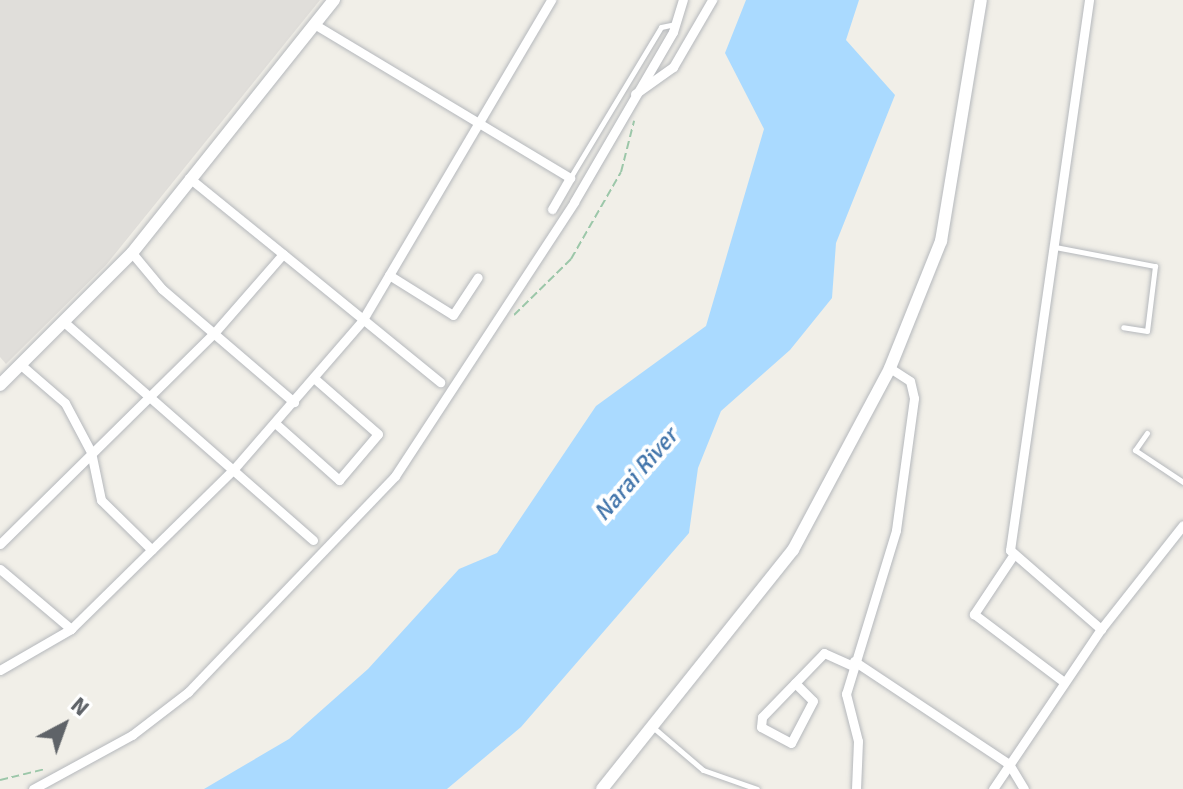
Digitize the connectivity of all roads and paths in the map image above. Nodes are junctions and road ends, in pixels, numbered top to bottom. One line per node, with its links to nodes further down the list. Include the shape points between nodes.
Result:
1 (334, 0): 8 (street)
2 (551, 0): 10 (street)
3 (683, 0): 7 (street)
4 (712, 0): 9 (street, via 673,67)
5 (981, 0): 25 (street, via 941,241)
6 (1089, 0): 14 (street)
7 (676, 23): 9 (street); 12 (lane, via 661,27)
8 (314, 24): 10 (street); 11 (street)
9 (635, 94): 20 (path, via 638,110 607,197 571,259); 50 (street, via 453,398 395,476 188,692 132,735)
10 (479, 124): 12 (street); 17 (street)
11 (189, 178): 15 (street); 16 (street)
12 (570, 178): 13 (street)
13 (552, 209)
14 (1055, 247): 22 (lane, via 1155,266 1147,331); 40 (street)
15 (132, 253): 21 (street); 23 (street)
16 (283, 254): 19 (street); 23 (street)
17 (389, 275): 18 (street, via 453,315); 19 (street)
18 (478, 277)
19 (362, 321): 26 (street); 27 (street)
20 (507, 321)
21 (64, 322): 24 (street); 29 (street)
22 (1123, 327)
23 (215, 332): 29 (street); 30 (street)
24 (21, 365): 28 (street); 33 (street, via 65,403)
25 (890, 368): 44 (street, via 910,381 914,398 896,530); 48 (street, via 793,550)
26 (314, 378): 30 (street); 31 (street, via 378,434 339,480)
27 (440, 382)
28 (0, 385)
29 (151, 398): 33 (street); 34 (street)
30 (294, 402): 31 (street)
31 (275, 423): 34 (street)
32 (1147, 433): 35 (lane, via 1135,450)
33 (91, 452): 38 (street); 39 (street, via 101,500)
34 (233, 470): 37 (street); 39 (street)
35 (1183, 482)
36 (1183, 525): 43 (street)
37 (313, 540)
38 (0, 544)
39 (152, 550): 42 (street)
40 (1012, 557): 43 (street); 46 (street, via 974,614)
41 (0, 569): 42 (street)
42 (71, 629): 45 (street)
43 (1101, 629): 46 (street)
44 (854, 664): 47 (street, via 824,653); 49 (street); 53 (street, via 846,694 858,741)
45 (0, 670)
46 (1064, 682): 49 (street)
47 (795, 683): 47 (street, via 761,727 791,743 813,701)
48 (655, 729): 51 (street); 52 (lane, via 703,770)
49 (1009, 764): 54 (street); 55 (street)
50 (33, 789)
51 (602, 789)
52 (757, 789)
53 (856, 789)
54 (993, 789)
55 (1024, 789)

